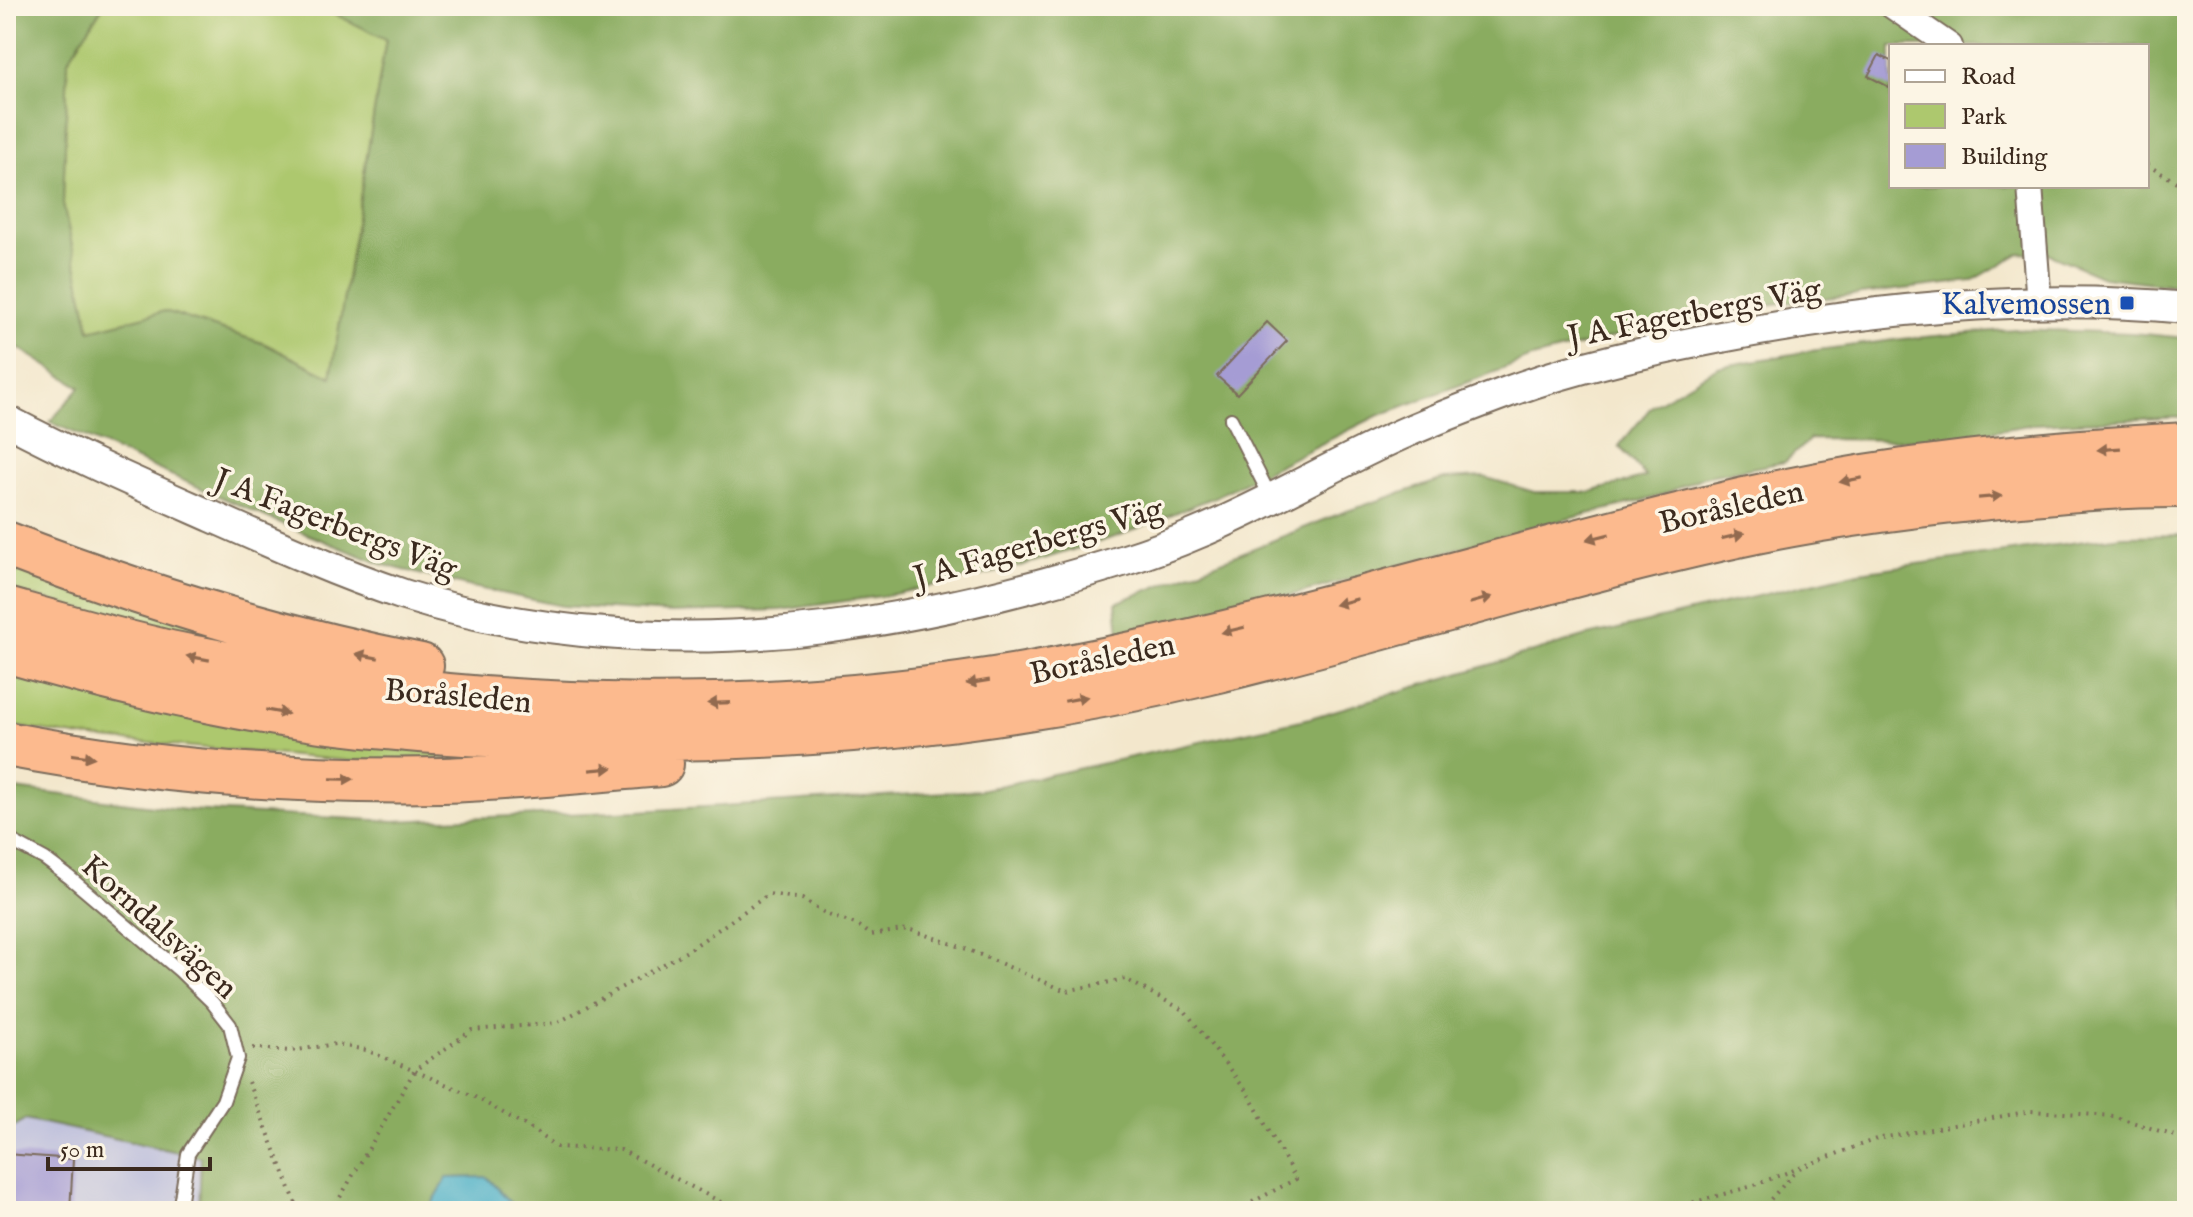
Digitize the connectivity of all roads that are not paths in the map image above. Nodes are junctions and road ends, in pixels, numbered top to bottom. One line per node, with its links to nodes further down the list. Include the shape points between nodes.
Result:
1 (1892, 6): 2 (street)
2 (1947, 44)
3 (2030, 188): 4 (street)
4 (2039, 303): 5 (street, J A Fagerbergs Väg); 10 (street, J A Fagerbergs Väg, via 1893,312 1632,354 1515,389 1404,433)
5 (2187, 308)
6 (1231, 419): 10 (lane)
7 (6, 420): 10 (street, J A Fagerbergs Väg, via 79,459 407,596 521,623 607,633 707,637 816,631 965,606 1197,534)
8 (2187, 445): 14 (highway, Boråsleden, one-way to 14, via 1980,460 1792,491 1303,614 1033,673 825,699)
9 (2187, 485): 15 (highway, Boråsleden, one-way to 9, via 1203,673 1760,530 1968,499)
10 (1271, 498)
11 (6, 544): 14 (highway, one-way to 11, via 347,652)
12 (6, 610): 14 (highway, Boråsleden, one-way to 12, via 524,702 320,681 160,651)
13 (6, 650): 15 (highway, Boråsleden, one-way to 15, via 200,699 438,733 702,739)
14 (646, 706)
15 (944, 721): 16 (highway, one-way to 15, via 247,775 443,780 785,753)
16 (6, 744)
17 (6, 838): 18 (lane, Korndalsvägen, via 45,859 180,971 230,1025 238,1052 223,1101 188,1154)
18 (179, 1211)

